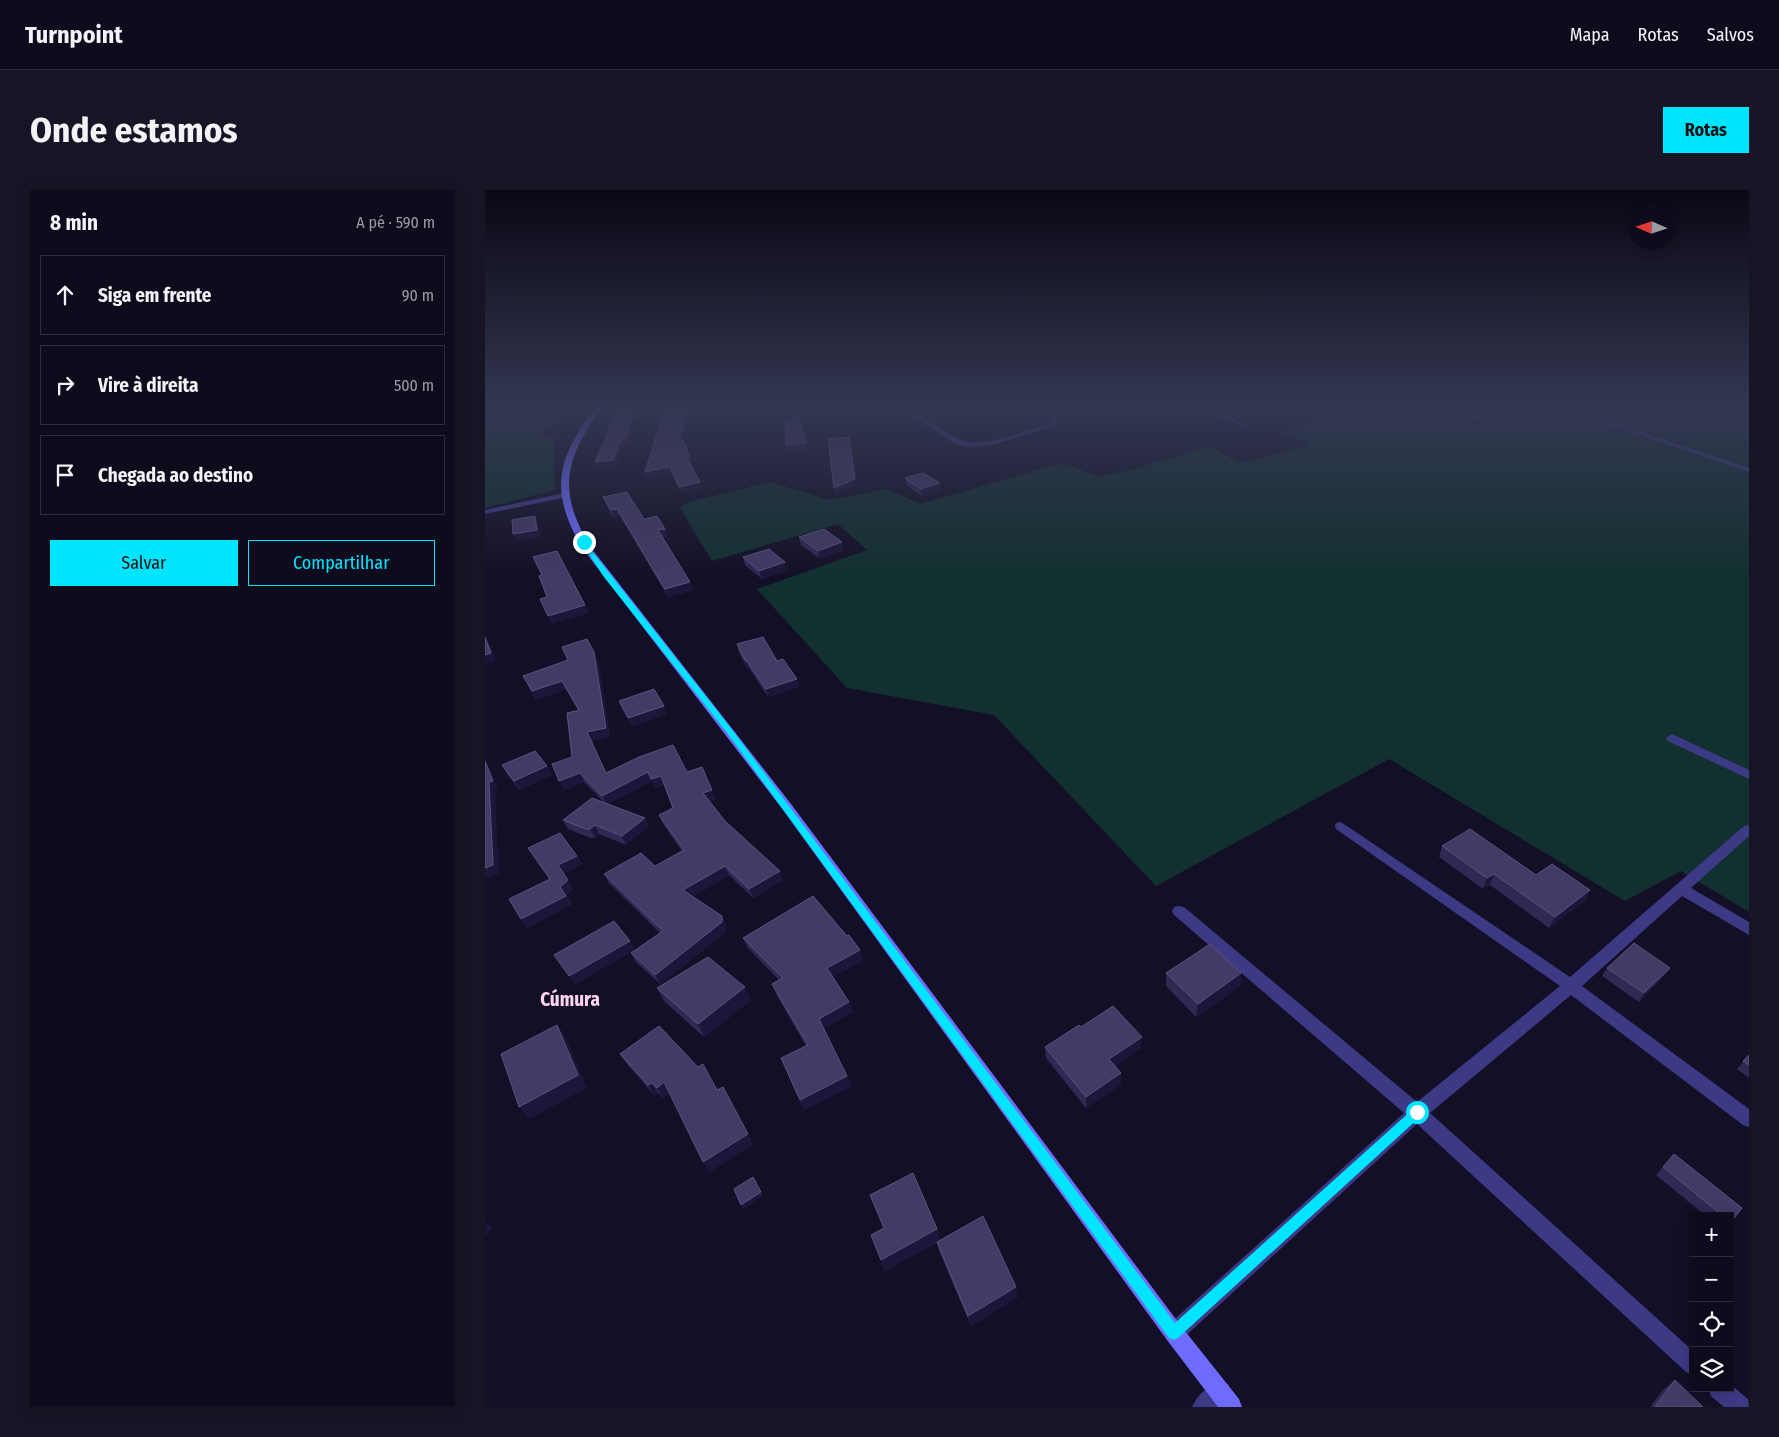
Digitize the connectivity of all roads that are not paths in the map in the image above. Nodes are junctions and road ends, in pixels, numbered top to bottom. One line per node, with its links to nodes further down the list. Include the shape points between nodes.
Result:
1 (569, 465): 4 (main road)
2 (1733, 465): 3 (street)
3 (1749, 470)
4 (564, 495): 5 (street); 16 (main road, via 568,511 584,542 606,576 730,732)
5 (485, 512)
6 (1672, 738): 7 (street)
7 (1749, 775)
8 (1341, 826): 13 (street)
9 (1749, 829): 10 (street)
10 (1682, 889): 12 (street); 13 (street)
11 (1179, 911): 14 (street)
12 (1749, 929)
13 (1571, 986): 14 (street); 15 (street)
14 (1417, 1112): 16 (street); 17 (street)
15 (1749, 1119)
16 (1174, 1333): 19 (main road)
17 (1689, 1361)
18 (1723, 1392): 21 (street)
19 (1226, 1400): 20 (street)
20 (1203, 1407)
21 (1740, 1407)

